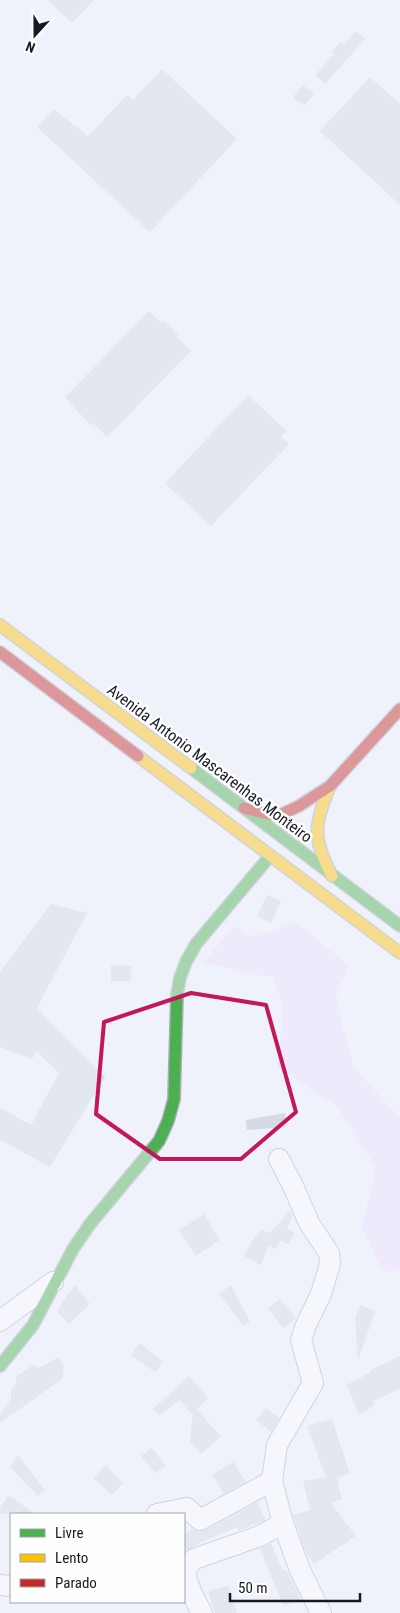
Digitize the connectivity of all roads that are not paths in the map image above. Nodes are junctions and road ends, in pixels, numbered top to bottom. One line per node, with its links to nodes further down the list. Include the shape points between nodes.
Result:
1 (0, 625): 5 (main road, Avenida Antonio Mascarenhas Monteiro)
2 (0, 652): 6 (main road)
3 (400, 709): 4 (main road)
4 (330, 786): 5 (main road, via 285,814 270,816); 7 (main road, via 316,821 316,835 321,856)
5 (244, 808): 7 (main road, Avenida Antonio Mascarenhas Monteiro)
6 (270, 856): 9 (main road); 11 (main road, via 196,944 186,962 177,994 174,1099 160,1141 90,1224)
7 (332, 876): 8 (main road, Avenida Antonio Mascarenhas Monteiro)
8 (400, 926)
9 (400, 953)
10 (279, 1159): 14 (street, via 309,1223 329,1253 330,1264 301,1340 313,1383 277,1444)
11 (57, 1280): 12 (street); 13 (main road, via 33,1325)
12 (0, 1321)
13 (0, 1366)
14 (272, 1481): 15 (street, via 200,1520 187,1508); 16 (street)
15 (162, 1513)
16 (283, 1523): 17 (street, via 260,1536 194,1559); 20 (street, via 300,1570)
17 (185, 1570)
18 (185, 1574): 19 (street)
19 (202, 1613)
20 (321, 1613)

